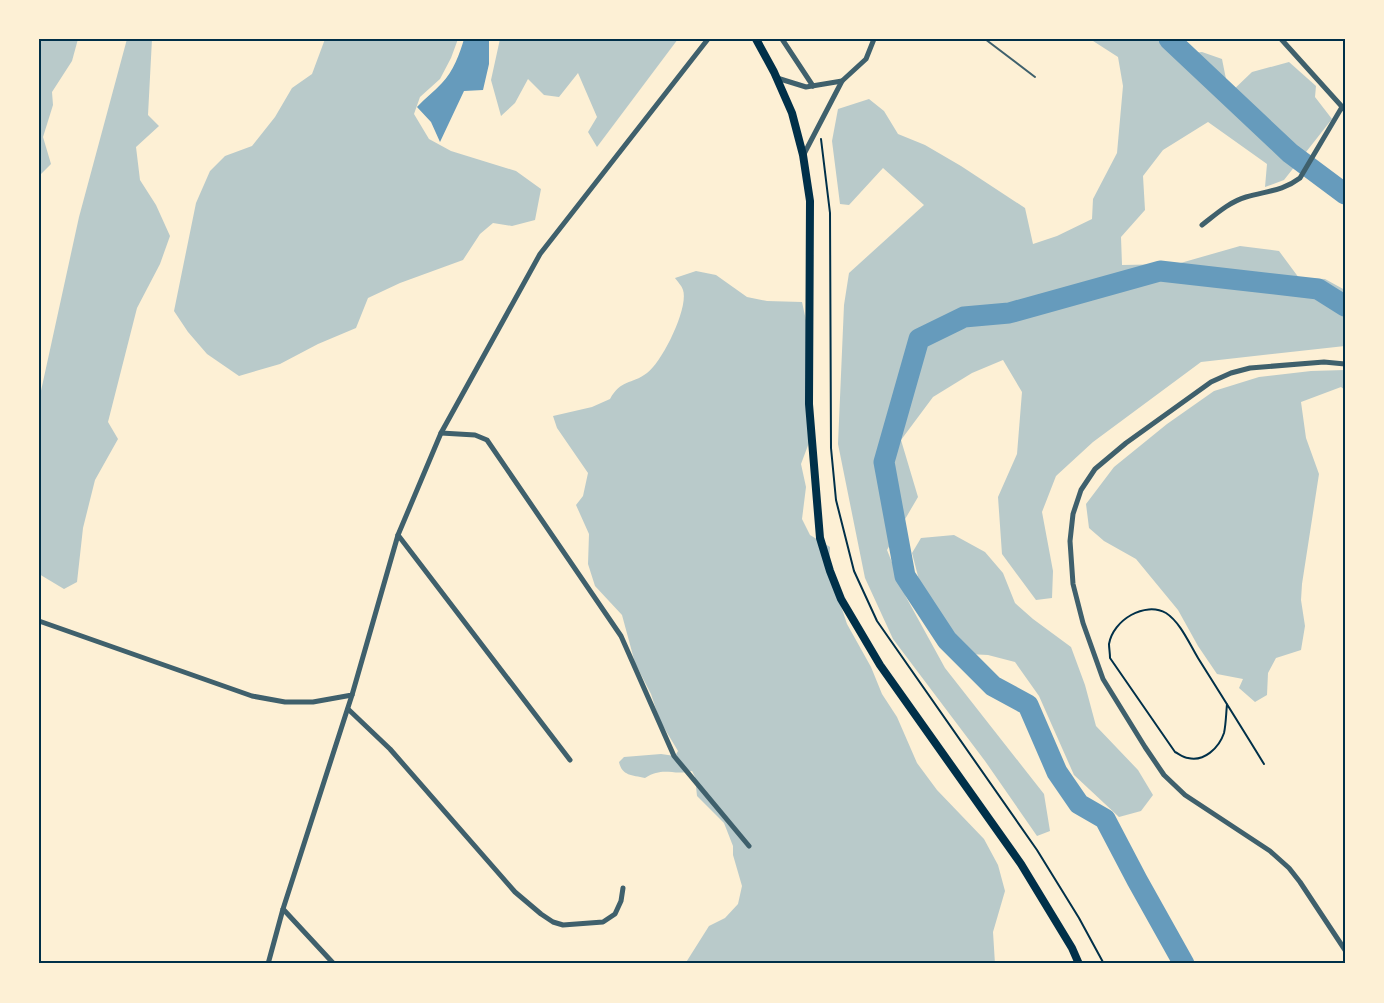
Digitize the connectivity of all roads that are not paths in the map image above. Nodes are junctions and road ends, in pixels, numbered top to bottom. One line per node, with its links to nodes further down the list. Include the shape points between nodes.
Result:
1 (708, 39): 15 (street, via 540,254)
2 (756, 39): 8 (main road)
3 (782, 39): 10 (street)
4 (874, 39): 9 (street, via 866,59)
5 (985, 39): 7 (lane)
6 (1281, 39): 11 (street)
7 (1035, 77)
8 (777, 78): 10 (street); 12 (main road, via 792,113)
9 (842, 81): 10 (street); 12 (street)
10 (813, 86)
11 (1344, 108): 13 (street, via 1300,178 1278,191 1234,201)
12 (803, 155): 27 (main road, via 810,201 809,404 820,538 830,571 841,599 874,656 1021,864)
13 (1202, 225)
14 (1345, 364): 24 (street, via 1250,368 1211,382 1095,469 1081,490 1070,541 1073,584 1103,679 1151,756 1185,795 1270,851 1288,868)
15 (441, 433): 16 (street); 21 (street, via 475,435 487,440 616,628 674,756)
16 (398, 535): 18 (street); 20 (street)
17 (39, 621): 18 (street, via 252,696 313,702)
18 (352, 695): 19 (street)
19 (348, 709): 22 (street, via 390,750 515,892 553,922 603,922 615,914); 23 (street)
20 (570, 760)
21 (749, 846)
22 (623, 888)
23 (283, 909): 25 (street); 26 (street)
24 (1345, 950)
25 (268, 964)
26 (334, 964)
27 (1079, 964)

